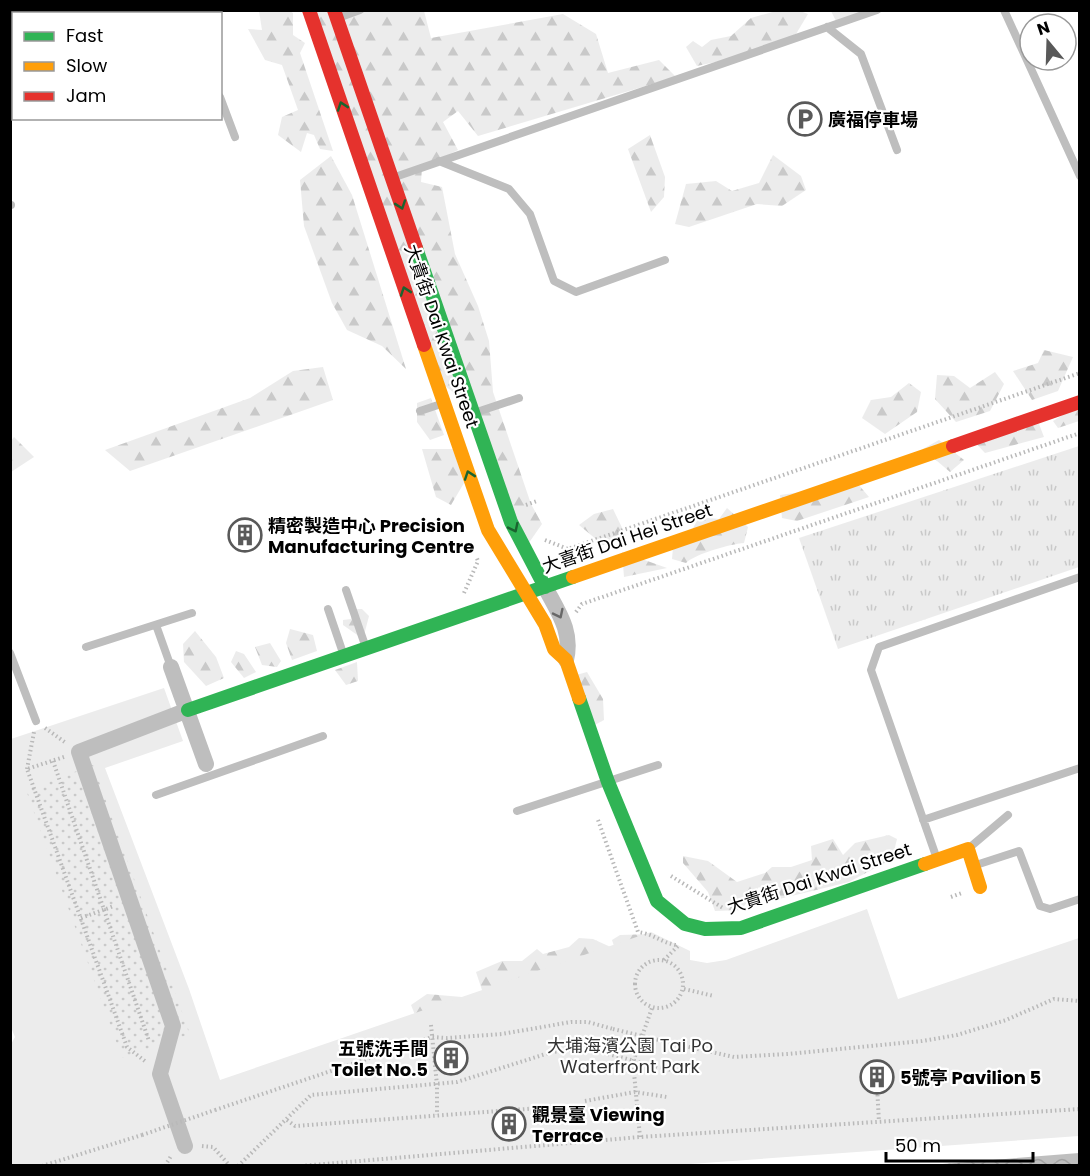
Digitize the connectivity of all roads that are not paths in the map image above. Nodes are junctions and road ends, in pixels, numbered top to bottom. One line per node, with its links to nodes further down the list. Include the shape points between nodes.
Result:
1 (309, 10): 16 (street, 大貴街 Dai Kwai Street, one-way to 1)
2 (360, 10): 5 (lane)
3 (877, 10): 6 (lane)
4 (1004, 10): 11 (lane)
5 (335, 14): 12 (street, 大貴街 Dai Kwai Street)
6 (827, 27): 9 (lane, via 861,54); 10 (lane)
7 (222, 102): 8 (lane)
8 (235, 137)
9 (897, 150)
10 (440, 161): 12 (lane); 13 (lane, via 509,189 530,214 554,281 576,292)
11 (1080, 176)
12 (392, 178): 18 (street, 大貴街 Dai Kwai Street, one-way to 18)
13 (665, 260)
14 (519, 398): 18 (lane)
15 (1080, 402): 20 (street, 大喜街 Dai Hei Street)
16 (444, 403): 17 (lane); 22 (street, 大貴街 Dai Kwai Street, one-way to 16, via 488,530)
17 (420, 411)
18 (474, 413): 20 (street, 大貴街 Dai Kwai Street, one-way to 20, via 511,522)
19 (1080, 578): 42 (lane, via 879,647 871,670)
20 (545, 587): 22 (street, 大喜街 Dai Hei Street); 30 (street, 大貴街 Dai Kwai Street, one-way to 30, via 570,643)
21 (346, 590): 27 (lane)
22 (526, 593): 27 (street, 大喜街 Dai Hei Street); 30 (street, 大貴街 Dai Kwai Street, via 545,624 554,649)
23 (328, 609): 29 (lane)
24 (192, 613): 25 (lane)
25 (156, 625): 26 (lane); 31 (lane)
26 (86, 647)
27 (366, 649): 29 (street, 大喜街 Dai Hei Street)
28 (10, 653): 33 (lane)
29 (344, 656): 32 (street, 大喜街 Dai Hei Street)
30 (566, 660): 38 (street, 大貴街 Dai Kwai Street)
31 (171, 666): 32 (street)
32 (188, 710): 37 (street); 48 (street, via 79,752 173,1026 160,1074)
33 (36, 721)
34 (323, 736): 37 (lane)
35 (658, 765): 38 (lane)
36 (1080, 768): 42 (lane)
37 (207, 769): 39 (lane)
38 (608, 782): 40 (lane); 44 (street, 大貴街 Dai Kwai Street, via 657,901 683,925 709,931 741,928)
39 (156, 795)
40 (517, 812)
41 (1008, 815): 43 (lane)
42 (923, 820): 44 (lane)
43 (968, 849): 44 (street, 大貴街 Dai Kwai Street); 45 (street)
44 (937, 860)
45 (974, 866): 46 (street); 47 (lane, via 1019,850 1040,906 1050,909)
46 (980, 887)
47 (1080, 898)
48 (185, 1146)

